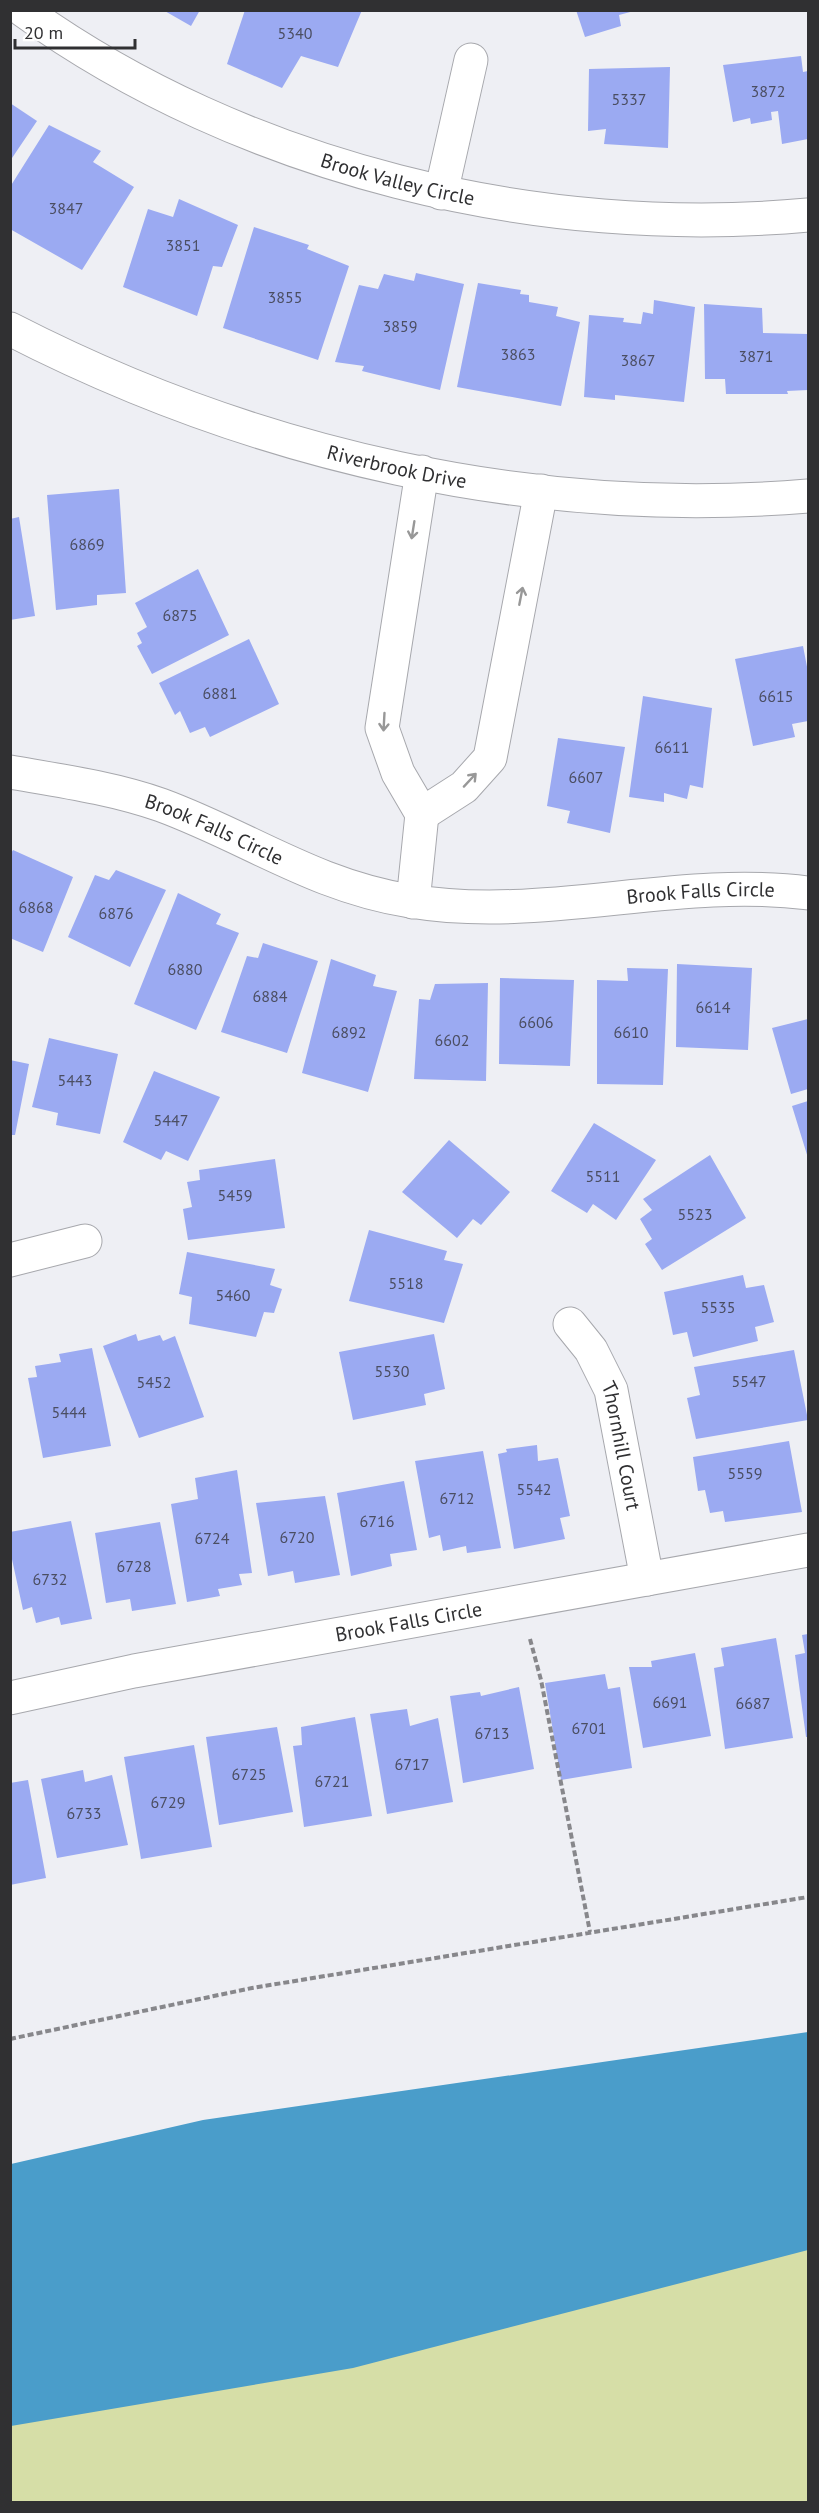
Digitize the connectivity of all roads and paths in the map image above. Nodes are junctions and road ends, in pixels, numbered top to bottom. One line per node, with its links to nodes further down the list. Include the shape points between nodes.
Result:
1 (23, 10): 3 (street, Brook Valley Circle, via 128,76 242,131 361,173)
2 (471, 60): 3 (street)
3 (441, 193): 4 (street, Brook Valley Circle, via 540,210 643,220 759,220)
4 (808, 215)
5 (10, 329): 6 (street, Riverbrook Drive, via 145,392 252,431 367,463)
6 (423, 472): 7 (street, Riverbrook Drive); 10 (street, one-way to 10, via 382,728 398,773)
7 (541, 491): 8 (street, Riverbrook Drive, via 633,499 761,500); 10 (street, one-way to 7, via 464,787 490,758)
8 (808, 496)
9 (10, 772): 12 (street, Brook Falls Circle, via 101,787 162,806 321,878)
10 (422, 814): 12 (street)
11 (808, 893): 12 (street, Brook Falls Circle, via 734,887 524,905 474,907)
12 (413, 902)
13 (85, 1241): 14 (street)
14 (10, 1260)
15 (570, 1324): 17 (street, Thornhill Court, via 591,1350 611,1390)
16 (808, 1550): 17 (street, Brook Falls Circle)
17 (647, 1579): 18 (street, Brook Falls Circle)
18 (521, 1600): 19 (street, Brook Falls Circle, via 134,1671); 21 (path, via 541,1680)
19 (10, 1698)
20 (808, 1897): 21 (path)
21 (590, 1932): 22 (path, via 252,1988)
22 (10, 2039)

